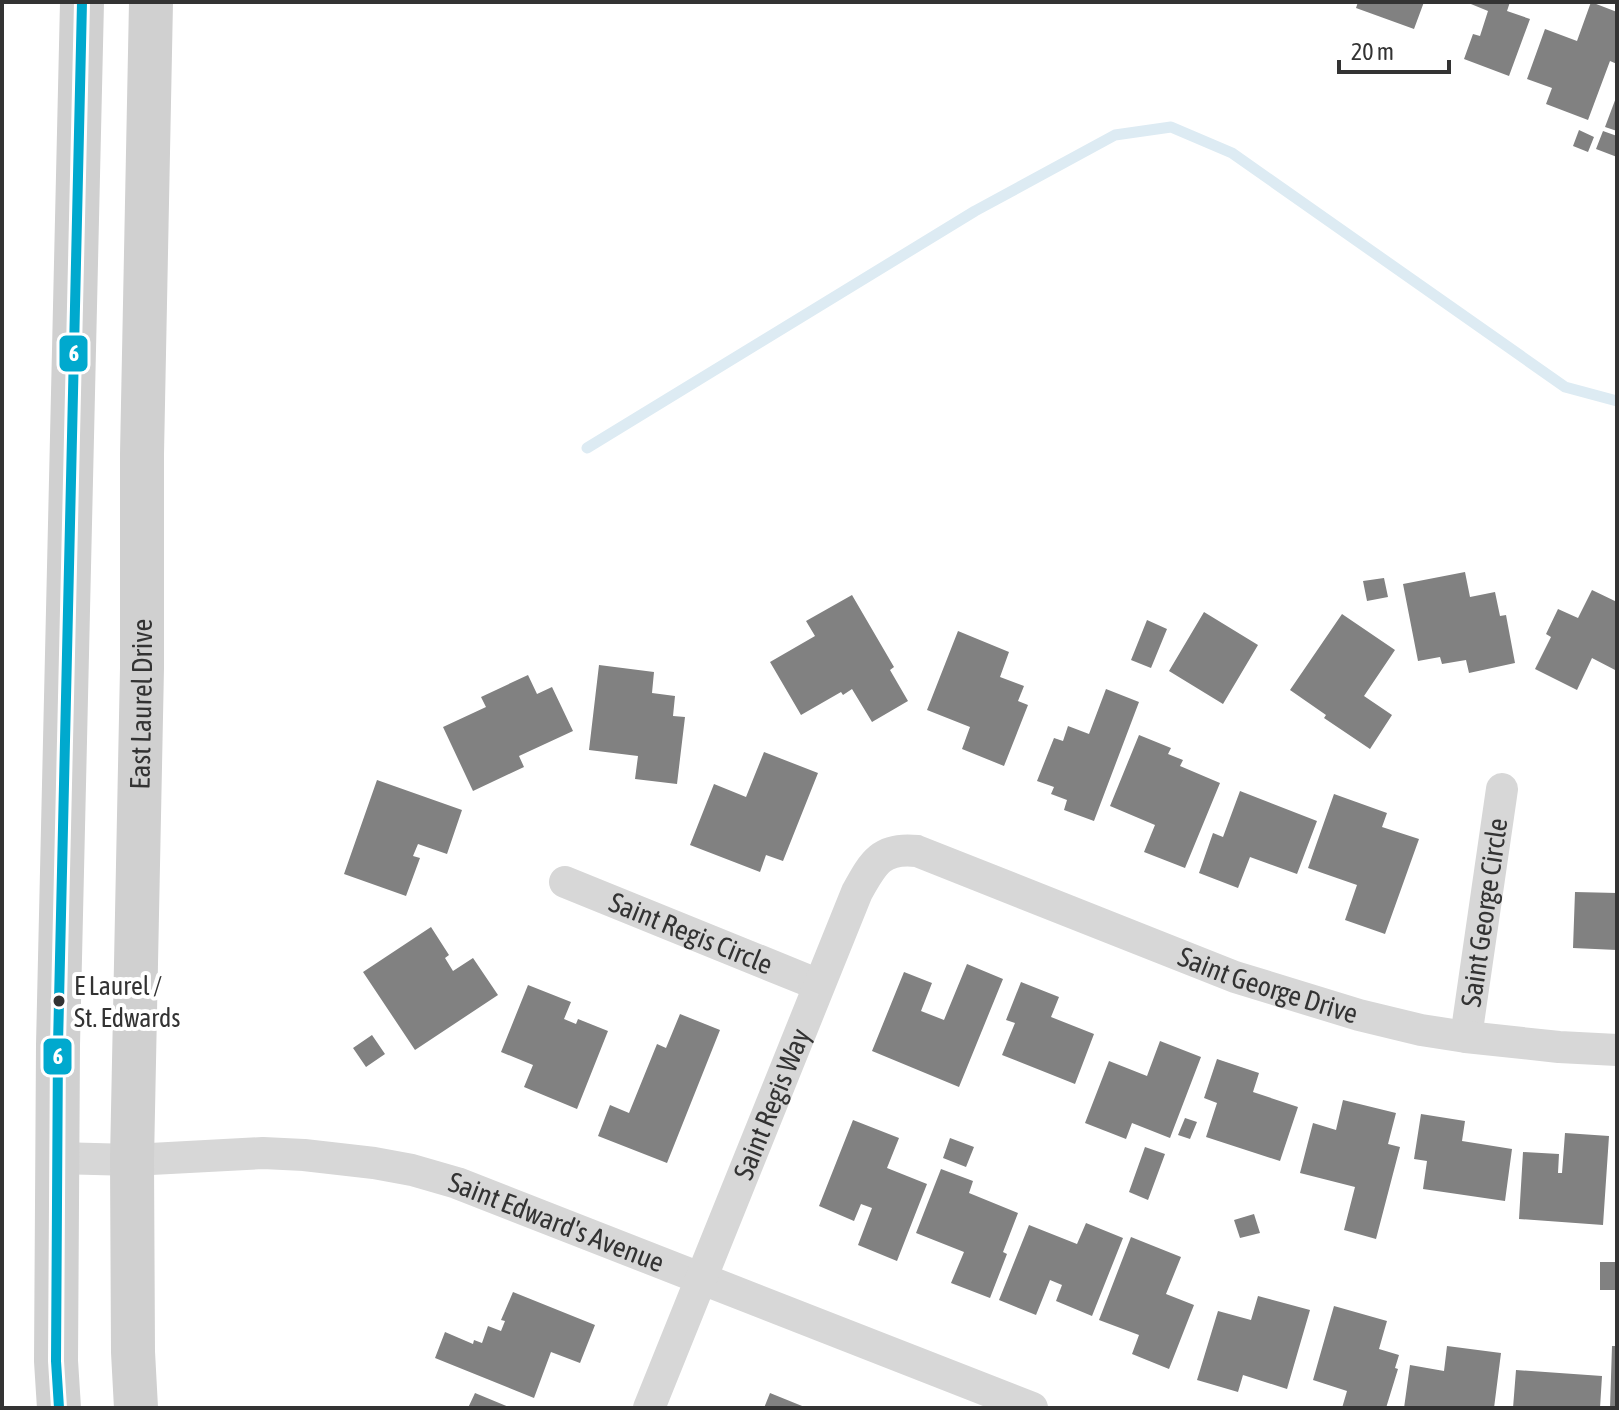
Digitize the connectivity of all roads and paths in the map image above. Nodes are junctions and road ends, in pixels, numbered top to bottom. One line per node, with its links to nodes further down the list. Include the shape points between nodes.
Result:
1 (82, 2): 9 (main road)
2 (151, 2): 10 (main road, East Laurel Drive)
3 (1502, 789): 7 (street, Saint George Circle)
4 (934, 857): 6 (street, Saint Regis Way, via 901,849 868,872); 7 (street, Saint George Drive, via 1235,977 1359,1015)
5 (565, 882): 6 (street, Saint Regis Circle)
6 (819, 985): 11 (street, Saint Regis Way)
7 (1466, 1037): 8 (street, Saint George Drive)
8 (1617, 1050)
9 (57, 1158): 10 (street, Saint Edward's Avenue); 12 (main road)
10 (132, 1160): 11 (street, Saint Edward's Avenue, via 263,1153 412,1170); 13 (main road, East Laurel Drive)
11 (702, 1278): 14 (street, Saint Regis Way); 15 (street, Saint Edward's Avenue)
12 (59, 1408)
13 (136, 1408)
14 (649, 1408)
15 (1032, 1408)

